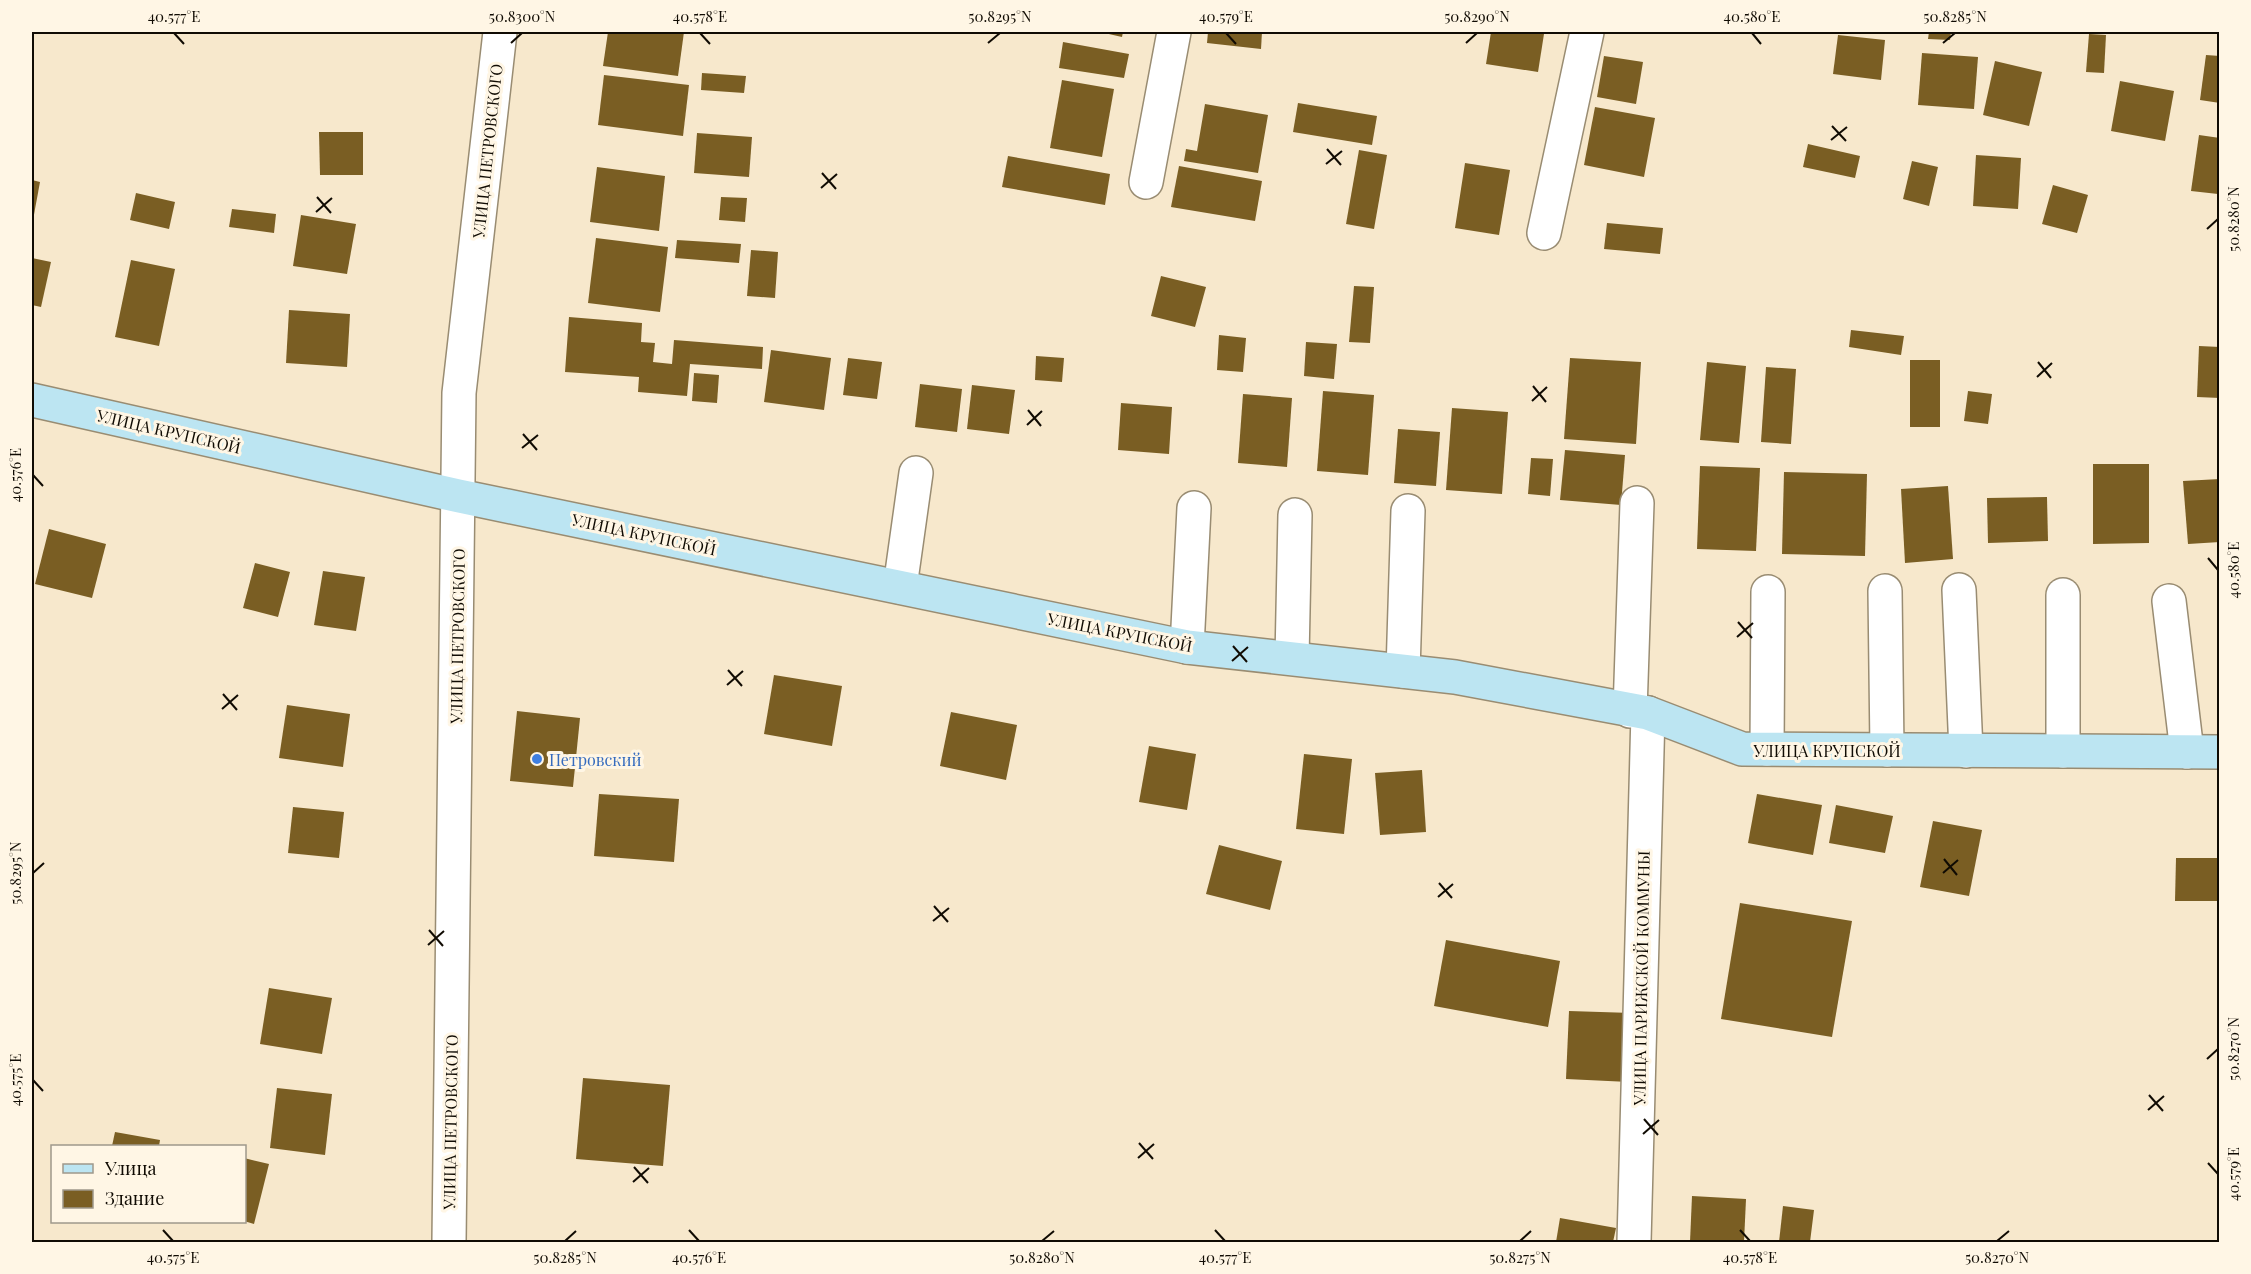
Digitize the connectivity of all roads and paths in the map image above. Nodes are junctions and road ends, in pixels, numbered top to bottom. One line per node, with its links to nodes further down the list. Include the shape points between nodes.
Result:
1 (500, 32): 8 (street, УЛИЦА ПЕТРОВСКОГО, via 459,393)
2 (1174, 32): 4 (street)
3 (1587, 32): 5 (street)
4 (1146, 182)
5 (1544, 233)
6 (32, 401): 8 (main road, УЛИЦА КРУПСКОЙ)
7 (916, 473): 13 (street)
8 (459, 496): 13 (main road, УЛИЦА КРУПСКОЙ); 29 (street, УЛИЦА ПЕТРОВСКОГО)
9 (1638, 503): 22 (street, УЛИЦА ПАРИЖСКОЙ КОММУНЫ)
10 (1194, 508): 19 (street)
11 (1408, 511): 21 (street)
12 (1296, 515): 20 (street)
13 (900, 587): 19 (main road, УЛИЦА КРУПСКОЙ)
14 (1959, 590): 25 (street)
15 (1885, 591): 24 (street)
16 (1768, 592): 23 (street)
17 (2063, 596): 26 (street)
18 (2169, 601): 27 (street)
19 (1187, 647): 20 (main road, УЛИЦА КРУПСКОЙ)
20 (1292, 658): 21 (main road, УЛИЦА КРУПСКОЙ)
21 (1403, 671): 22 (main road, УЛИЦА КРУПСКОЙ)
22 (1639, 712): 23 (main road, УЛИЦА КРУПСКОЙ, via 1742,749); 30 (street, УЛИЦА ПАРИЖСКОЙ КОММУНЫ)
23 (1767, 749): 24 (main road, УЛИЦА КРУПСКОЙ)
24 (1887, 750): 25 (main road, УЛИЦА КРУПСКОЙ)
25 (1966, 751): 26 (main road, УЛИЦА КРУПСКОЙ)
26 (2063, 751): 27 (main road, УЛИЦА КРУПСКОЙ)
27 (2187, 752): 28 (main road, УЛИЦА КРУПСКОЙ)
28 (2220, 752)
29 (449, 1242)
30 (1634, 1242)

